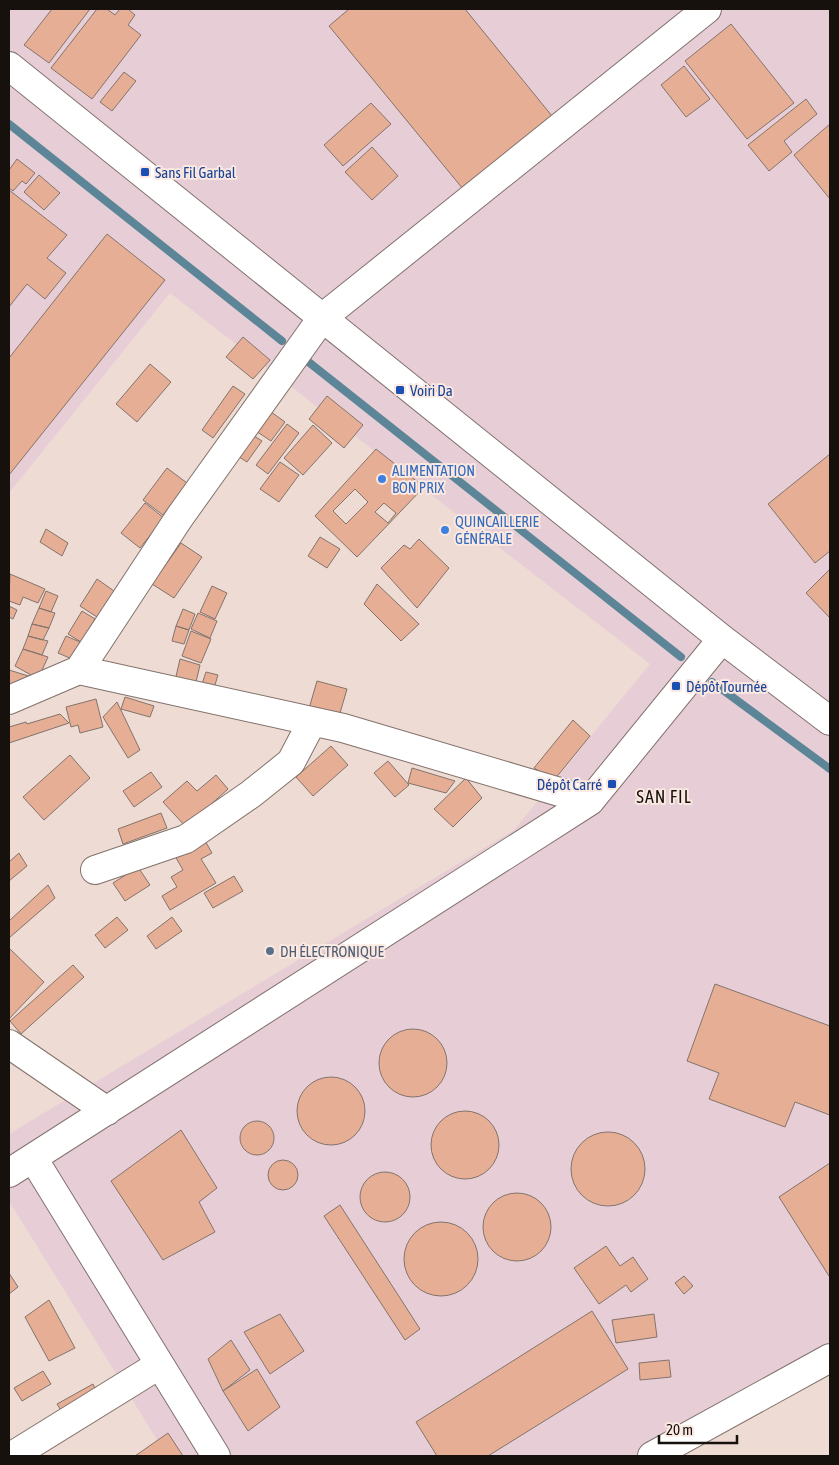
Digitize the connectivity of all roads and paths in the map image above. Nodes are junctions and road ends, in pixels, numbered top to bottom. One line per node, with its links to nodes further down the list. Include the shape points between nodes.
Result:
1 (707, 9): 3 (street)
2 (9, 66): 3 (street)
3 (322, 318): 4 (street); 5 (street, via 179,518)
4 (722, 640): 7 (street); 9 (street)
5 (79, 670): 6 (street); 8 (street)
6 (9, 700)
7 (830, 721)
8 (312, 722): 9 (street, via 344,728); 10 (street, via 291,762 252,794 186,839)
9 (590, 801): 12 (street)
10 (95, 870)
11 (9, 1044): 12 (street)
12 (107, 1111): 13 (street)
13 (33, 1158): 14 (street); 16 (street)
14 (9, 1174)
15 (829, 1364): 19 (street)
16 (159, 1365): 17 (street); 18 (street)
17 (12, 1456)
18 (216, 1456)
19 (652, 1456)

